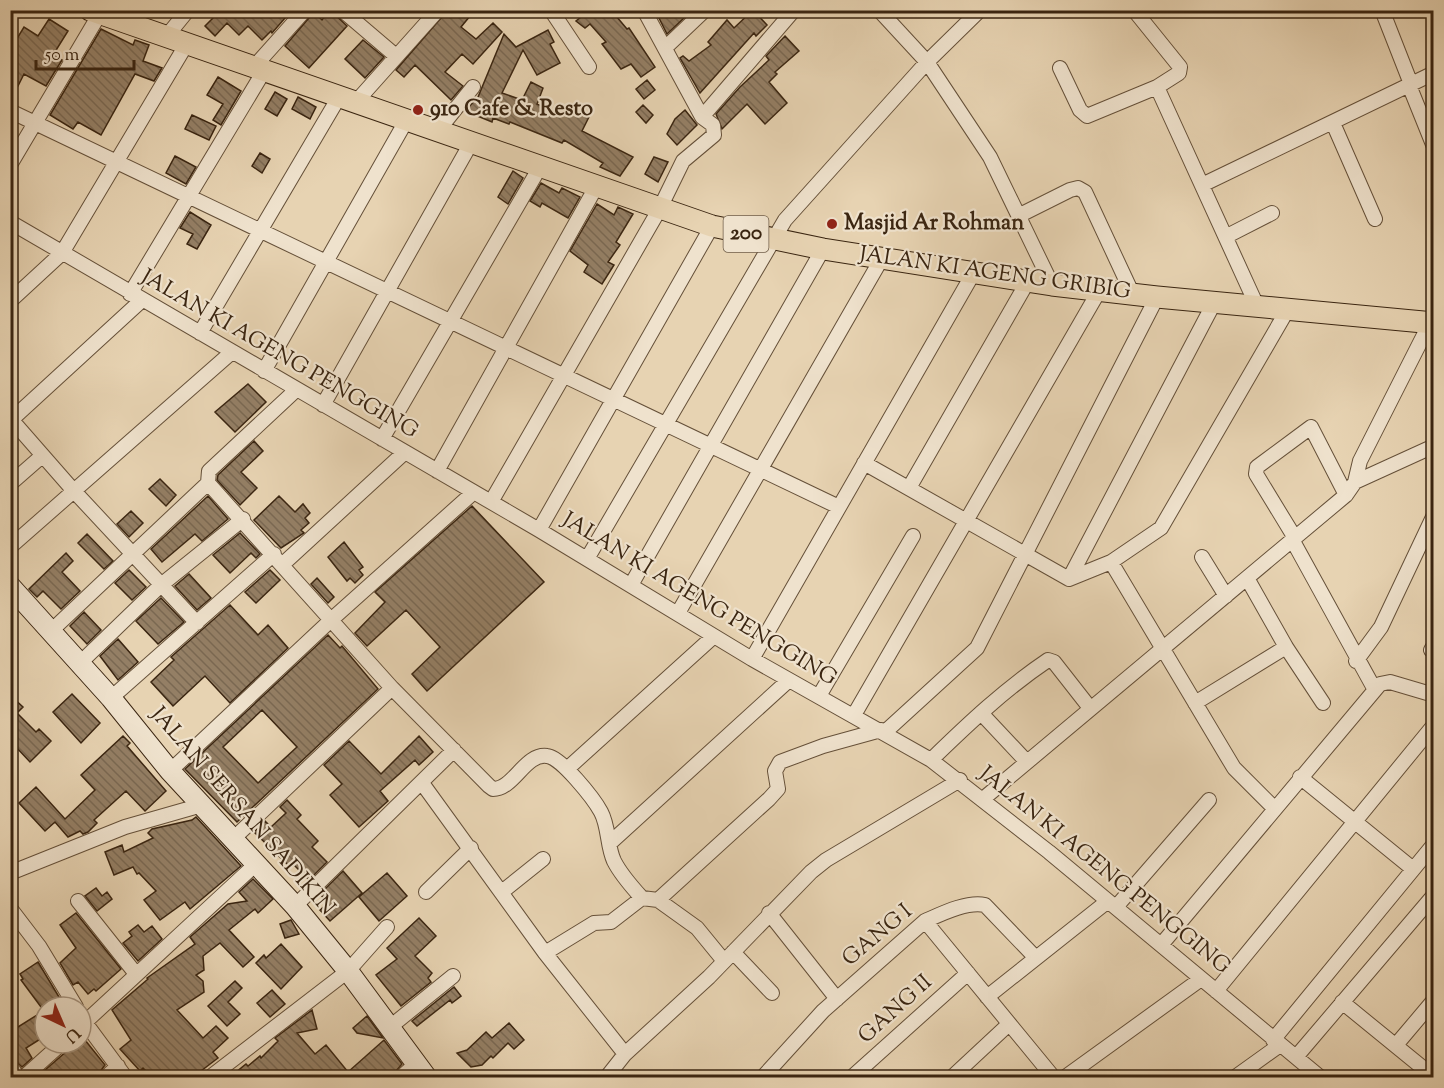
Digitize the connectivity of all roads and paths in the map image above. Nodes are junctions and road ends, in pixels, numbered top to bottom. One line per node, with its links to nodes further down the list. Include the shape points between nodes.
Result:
1 (188, 10): 14 (street)
2 (305, 10): 21 (street)
3 (342, 10): 17 (street)
4 (438, 10): 17 (street)
5 (551, 10): 19 (street)
6 (644, 10): 16 (street)
7 (705, 10): 16 (street)
8 (794, 10): 28 (street)
9 (879, 10): 18 (street)
10 (980, 10): 18 (street)
11 (1134, 10): 25 (street, via 1180,67 1179,73)
12 (1382, 10): 23 (street)
13 (97, 12): 14 (main road, JALAN KI AGENG GRIBIG / 200); 30 (street)
14 (166, 37): 15 (main road, JALAN KI AGENG GRIBIG / 200)
15 (186, 45): 21 (main road, JALAN KI AGENG GRIBIG / 200); 35 (street)
16 (665, 48): 28 (street)
17 (396, 56): 26 (street)
18 (927, 62): 43 (street, via 990,157); 49 (street)
19 (589, 67)
20 (1060, 68): 25 (street, via 1080,110 1087,116)
21 (259, 69): 26 (main road, JALAN KI AGENG GRIBIG / 200); 40 (street)
22 (1434, 73): 23 (street)
23 (1410, 84): 31 (street); 34 (street)
24 (473, 87): 32 (street)
25 (1157, 87): 38 (street)
26 (347, 100): 29 (main road, JALAN KI AGENG GRIBIG / 200); 47 (street)
27 (10, 111): 30 (street)
28 (702, 117): 41 (street, via 713,125 714,135 683,161)
29 (406, 121): 32 (main road, JALAN KI AGENG GRIBIG / 200); 53 (street)
30 (36, 123): 35 (street); 36 (street)
31 (1333, 123): 38 (street); 44 (street)
32 (437, 132): 33 (main road, JALAN KI AGENG GRIBIG / 200)
33 (471, 143): 37 (main road, JALAN KI AGENG GRIBIG / 200); 57 (street)
34 (1434, 147)
35 (116, 162): 40 (street); 51 (street)
36 (10, 165)
37 (540, 167): 39 (main road, JALAN KI AGENG GRIBIG / 200); 66 (street)
38 (1204, 184): 48 (street)
39 (596, 187): 41 (main road, JALAN KI AGENG GRIBIG / 200); 69 (street)
40 (189, 197): 47 (street); 60 (street)
41 (659, 210): 46 (main road, JALAN KI AGENG GRIBIG / 200); 72 (street)
42 (1272, 213): 48 (street)
43 (1020, 215): 56 (street); 59 (street, via 1071,190 1084,192)
44 (1375, 219)
45 (10, 222): 51 (street, JALAN KI AGENG PENGGING)
46 (712, 226): 49 (main road, JALAN KI AGENG GRIBIG / 200); 74 (street)
47 (259, 230): 53 (street); 68 (street)
48 (1227, 236): 64 (street)
49 (771, 239): 50 (main road, JALAN KI AGENG GRIBIG / 200); 77 (street)
50 (823, 249): 52 (main road, JALAN KI AGENG GRIBIG / 200); 79 (street)
51 (62, 253): 60 (street, JALAN KI AGENG PENGGING); 62 (street)
52 (882, 258): 54 (main road, JALAN KI AGENG GRIBIG / 200); 84 (street)
53 (325, 262): 57 (street); 71 (street)
54 (974, 272): 55 (main road, JALAN KI AGENG GRIBIG / 200); 83 (street)
55 (1028, 281): 56 (main road, JALAN KI AGENG GRIBIG / 200); 89 (street)
56 (1052, 285): 58 (main road, JALAN KI AGENG GRIBIG / 200)
57 (387, 291): 66 (street); 75 (street)
58 (1100, 291): 59 (main road, JALAN KI AGENG GRIBIG / 200); 97 (street)
59 (1133, 295): 61 (main road, JALAN KI AGENG GRIBIG / 200)
60 (136, 297): 68 (street, JALAN KI AGENG PENGGING); 76 (street)
61 (1157, 297): 63 (main road, JALAN KI AGENG GRIBIG / 200); 103 (street)
62 (10, 301)
63 (1214, 303): 64 (main road, JALAN KI AGENG GRIBIG / 200); 109 (street)
64 (1257, 306): 65 (main road, JALAN KI AGENG GRIBIG / 200)
65 (1288, 309): 67 (main road, JALAN KI AGENG GRIBIG / 200); 107 (street, via 1161,528)
66 (450, 322): 69 (street); 78 (street)
67 (1432, 323): 86 (street, via 1360,461)
68 (200, 333): 70 (street, JALAN KI AGENG PENGGING)
69 (505, 348): 72 (street); 85 (street)
70 (232, 352): 71 (street, JALAN KI AGENG PENGGING); 90 (street)
71 (264, 370): 73 (street, JALAN KI AGENG PENGGING)
72 (564, 376): 74 (street); 93 (street)
73 (296, 390): 75 (street, JALAN KI AGENG PENGGING); 87 (street, via 209,471)
74 (615, 400): 77 (street); 98 (street)
75 (323, 405): 78 (street, JALAN KI AGENG PENGGING)
76 (11, 420): 82 (street)
77 (665, 424): 79 (street); 106 (street)
78 (382, 439): 81 (street, JALAN KI AGENG PENGGING)
79 (710, 446): 84 (street); 111 (street)
80 (1434, 446): 86 (street)
81 (405, 452): 85 (street, JALAN KI AGENG PENGGING); 105 (street)
82 (42, 456): 88 (street); 90 (street)
83 (864, 463): 89 (street); 94 (street)
84 (759, 469): 94 (street); 114 (street)
85 (437, 471): 91 (street, JALAN KI AGENG PENGGING)
86 (1355, 482): 92 (street)
87 (208, 483): 96 (street); 102 (street)
88 (10, 484)
89 (909, 488): 97 (street)
90 (73, 490): 101 (street); 102 (street)
91 (474, 492): 93 (street, JALAN KI AGENG PENGGING); 115 (street)
92 (1346, 495): 100 (street); 100 (street, via 1311,427 1257,467 1256,474)
93 (491, 502): 98 (street, JALAN KI AGENG PENGGING)
94 (838, 507): 121 (street)
95 (1434, 515): 122 (street, via 1382,627)
96 (243, 519): 105 (street); 110 (street)
97 (966, 520): 103 (street); 134 (street)
98 (539, 530): 106 (street, JALAN KI AGENG PENGGING)
99 (913, 536): 128 (street)
100 (1294, 539): 108 (street); 122 (street)
101 (10, 547)
102 (134, 554): 110 (street); 117 (street)
103 (1025, 554): 109 (street); 136 (street, via 976,648)
104 (1202, 557): 113 (street)
105 (278, 559): 115 (street); 116 (street)
106 (587, 559): 111 (street, JALAN KI AGENG PENGGING)
107 (1111, 562): 109 (street); 120 (street)
108 (1246, 578): 113 (street); 119 (street)
109 (1069, 579)
110 (161, 585): 116 (street); 123 (street)
111 (631, 585): 114 (street, JALAN KI AGENG PENGGING)
112 (10, 586): 117 (main road, JALAN SERSAN SADIKIN)
113 (1226, 596): 120 (street)
114 (678, 614): 118 (street, JALAN KI AGENG PENGGING)
115 (331, 620): 125 (street); 141 (street)
116 (197, 622): 129 (street)
117 (51, 631): 123 (main road, JALAN SERSAN SADIKIN)
118 (714, 636): 121 (street, JALAN KI AGENG PENGGING); 140 (street)
119 (1286, 647): 130 (street); 131 (street)
120 (1162, 648): 130 (street); 132 (street)
121 (752, 659): 124 (street, JALAN KI AGENG PENGGING)
122 (1356, 661): 126 (street)
123 (80, 663): 129 (main road, JALAN SERSAN SADIKIN)
124 (789, 680): 128 (street, JALAN KI AGENG PENGGING); 151 (street)
125 (392, 688): 137 (street); 150 (street)
126 (1375, 690): 127 (street, via 1383,682 1390,682); 142 (street)
127 (1434, 695)
128 (819, 696): 134 (street, JALAN KI AGENG PENGGING)
129 (111, 698): 141 (main road, JALAN SERSAN SADIKIN)
130 (1195, 703): 148 (street, via 1234,768)
131 (1323, 704)
132 (1090, 708): 133 (street, via 1054,662 1048,660); 139 (street)
133 (981, 713): 138 (street); 139 (street)
134 (854, 715): 136 (street, JALAN KI AGENG PENGGING)
135 (1434, 725): 149 (street)
136 (883, 731): 138 (street, JALAN KI AGENG PENGGING); 162 (street, via 780,762 775,768 779,784 776,792)
137 (454, 750): 140 (street, via 493,789 503,786 544,755); 144 (street)
138 (931, 760): 143 (street, JALAN KI AGENG PENGGING)
139 (1027, 762): 145 (street)
140 (567, 770): 151 (street, via 601,812)
141 (170, 771): 147 (main road, JALAN SERSAN SADIKIN)
142 (1300, 777): 148 (street); 149 (street)
143 (960, 780): 145 (street, JALAN KI AGENG PENGGING); 167 (street, via 826,860)
144 (422, 783): 153 (street); 165 (street)
145 (983, 799): 164 (street, JALAN KI AGENG PENGGING)
146 (1209, 800): 164 (street)
147 (202, 805): 150 (main road, JALAN SERSAN SADIKIN); 157 (street, via 125,827)
148 (1275, 809): 170 (street)
149 (1354, 821): 156 (street); 179 (street)
150 (233, 838): 155 (main road, JALAN SERSAN SADIKIN)
151 (610, 843): 161 (street, via 619,870)
152 (1434, 844): 156 (street)
153 (471, 848): 158 (street); 159 (street)
154 (543, 859): 158 (street)
155 (255, 865): 165 (main road, JALAN SERSAN SADIKIN); 176 (street)
156 (1413, 868): 190 (street)
157 (10, 873)
158 (503, 891): 171 (street)
159 (426, 892)
160 (1434, 895): 185 (street)
161 (642, 898): 162 (street); 171 (street, via 611,922 594,923)
162 (658, 900): 172 (street)
163 (78, 901): 176 (street)
164 (1112, 904): 170 (street, JALAN KI AGENG PENGGING); 173 (street)
165 (295, 906): 174 (main road, JALAN SERSAN SADIKIN)
166 (10, 908): 181 (street)
167 (770, 913): 172 (street); 183 (street)
168 (925, 921): 173 (street, GANG I, via 985,905); 175 (street); 183 (street, GANG I)
169 (387, 927): 174 (street)
170 (1161, 945): 178 (street, JALAN KI AGENG PENGGING)
171 (545, 953): 192 (street)
172 (729, 957): 180 (street); 192 (street)
173 (1035, 957): 182 (street)
174 (348, 971): 188 (main road, JALAN SERSAN SADIKIN); 201 (street)
175 (968, 973): 182 (street); 205 (street, GANG II)
176 (136, 974): 186 (street)
177 (453, 976): 188 (street)
178 (1202, 979): 179 (street, JALAN KI AGENG PENGGING); 207 (street)
179 (1216, 991): 190 (street, JALAN KI AGENG PENGGING)
180 (772, 993)
181 (69, 995)
182 (987, 997): 187 (street)
183 (837, 999): 204 (street, GANG I)
184 (1434, 1000): 191 (street)
185 (1342, 1002): 191 (street); 194 (street)
186 (93, 1011)
187 (1009, 1024): 206 (street); 207 (street)
188 (390, 1027): 196 (main road, JALAN SERSAN SADIKIN)
189 (93, 1035): 197 (street)
190 (1276, 1043): 194 (street, JALAN KI AGENG PENGGING); 208 (street)
191 (1396, 1045): 210 (street)
192 (625, 1054): 203 (street)
193 (48, 1055): 199 (street)
194 (1296, 1057): 209 (street, JALAN KI AGENG PENGGING)
195 (10, 1065): 198 (street)
196 (422, 1071): 202 (street)
197 (122, 1072): 200 (street)
198 (18, 1077)
199 (23, 1077)
200 (105, 1077)
201 (209, 1077)
202 (400, 1077)
203 (606, 1077)
204 (762, 1077)
205 (851, 1077)
206 (951, 1077)
207 (1054, 1077)
208 (1234, 1077)
209 (1321, 1077)
210 (1434, 1077)

